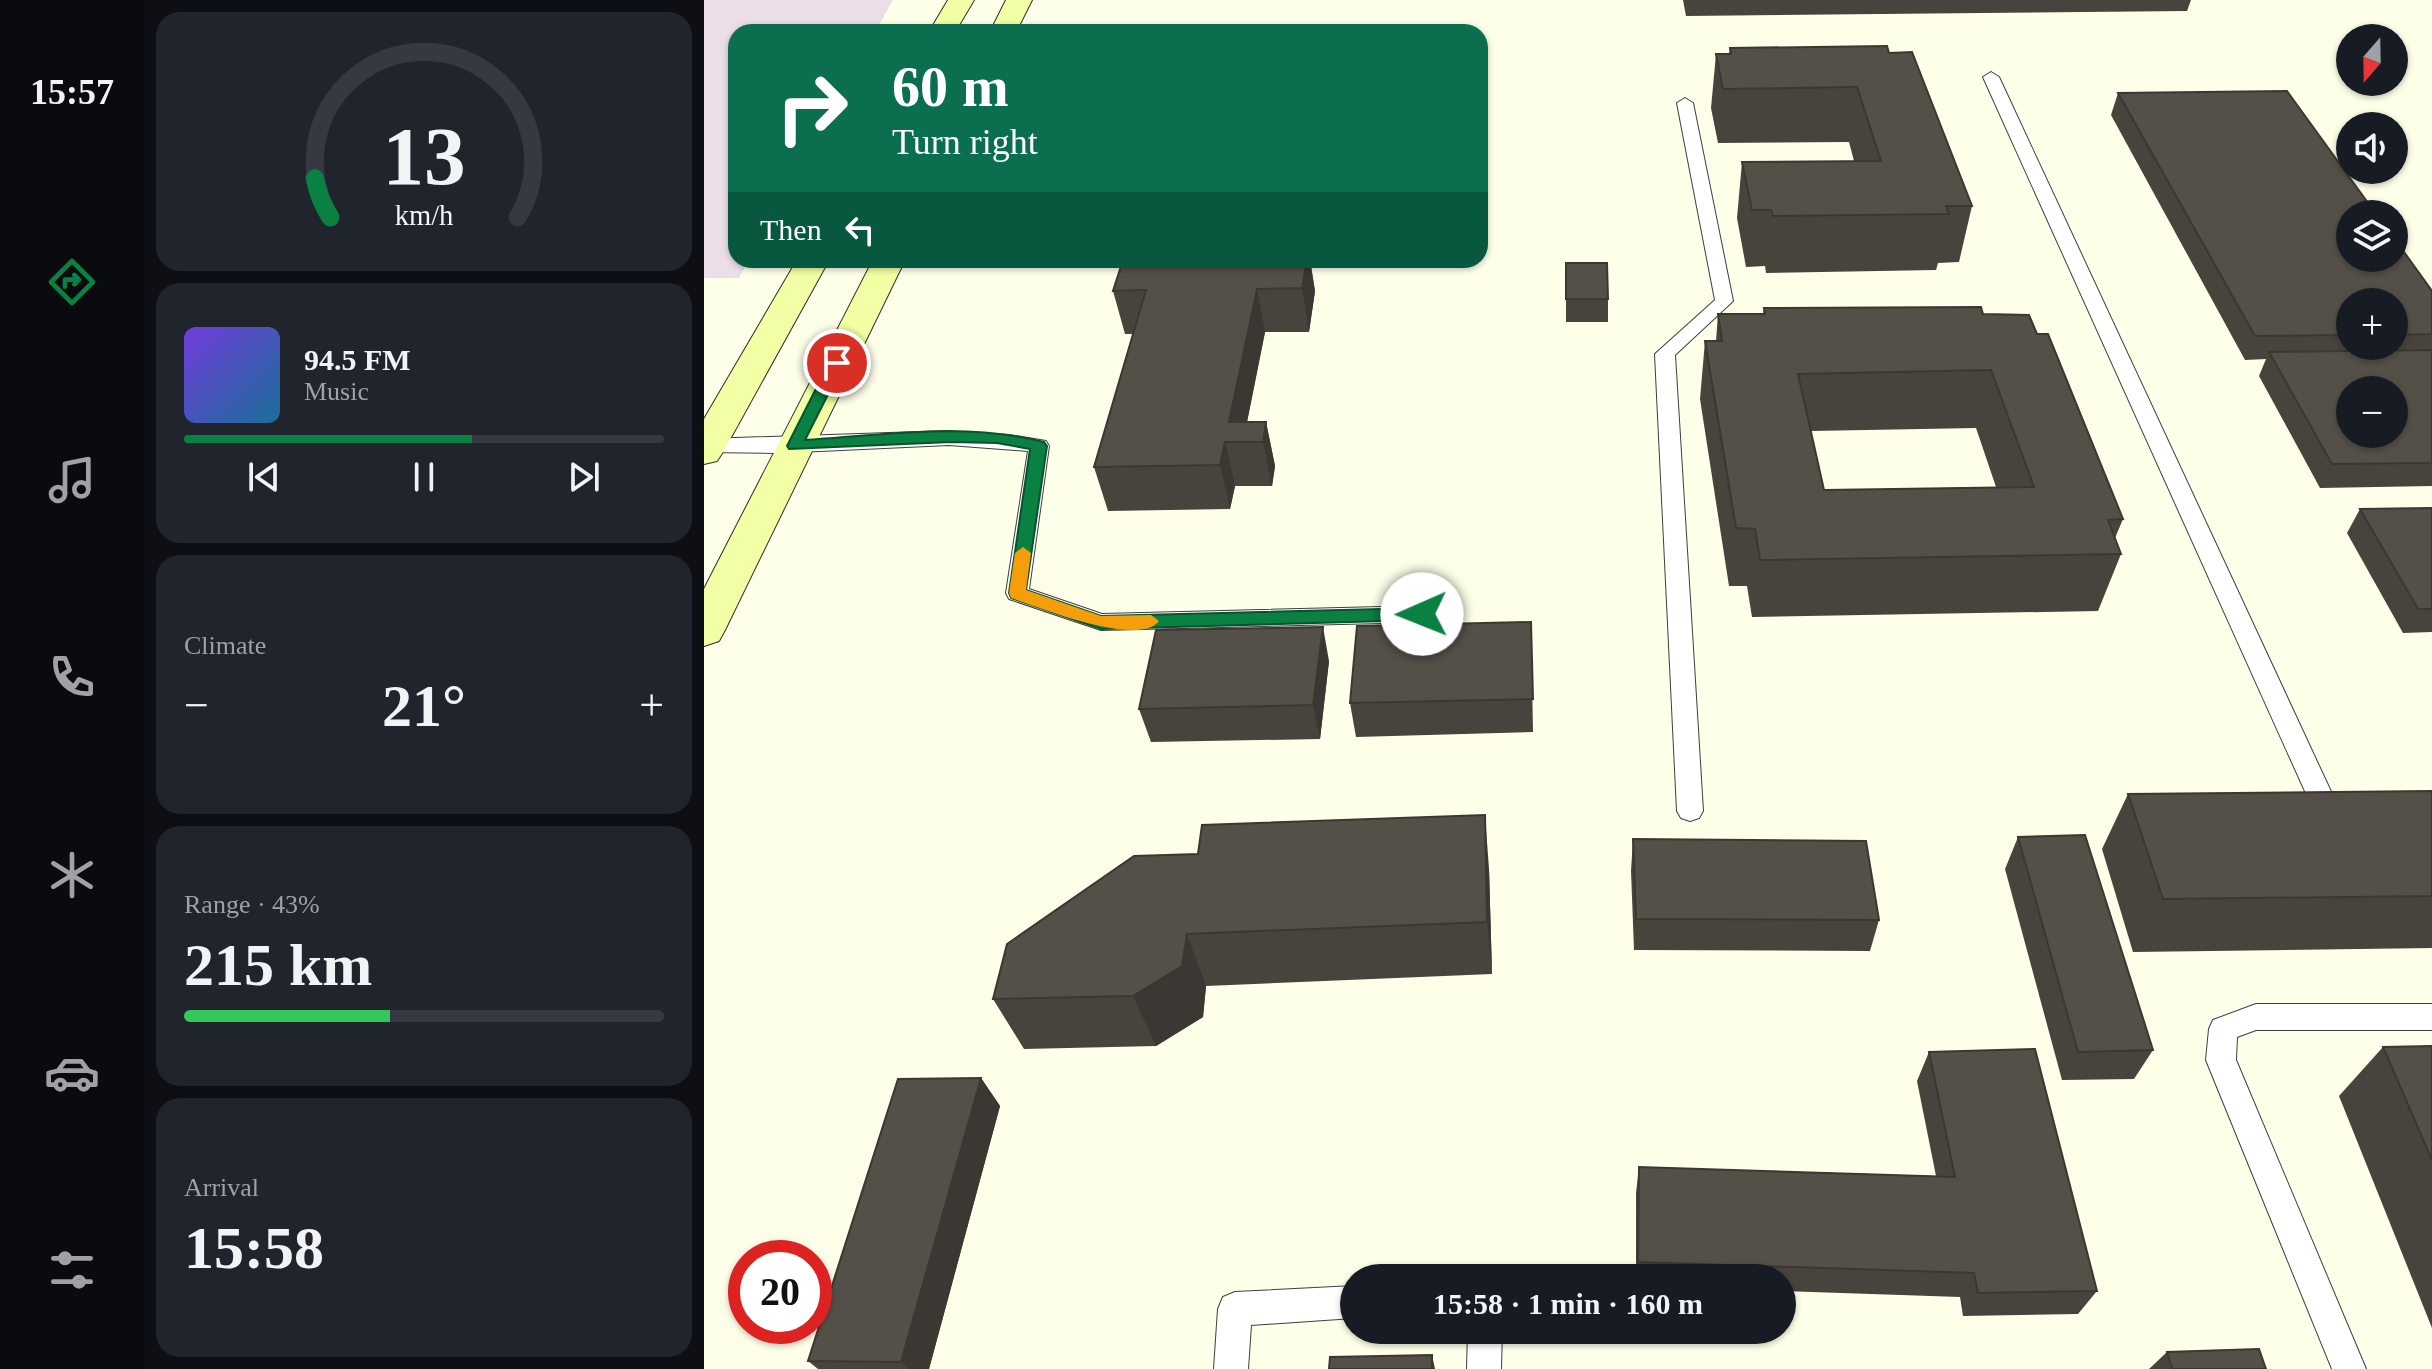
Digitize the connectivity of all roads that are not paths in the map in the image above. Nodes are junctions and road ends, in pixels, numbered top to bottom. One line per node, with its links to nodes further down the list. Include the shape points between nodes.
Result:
1 (961, 0): 3 (main road)
2 (1019, 0): 4 (main road)
3 (947, 24)
4 (1007, 24)
5 (1991, 77): 13 (lane)
6 (1685, 103): 14 (lane, via 1724,301 1665,354)
7 (808, 268): 10 (main road)
8 (885, 268): 9 (main road)
9 (795, 446): 10 (lane); 11 (lane, via 951,437 1039,446 1017,593 1101,622); 12 (main road)
10 (706, 449)
11 (1422, 614)
12 (704, 630)
13 (2321, 798)
14 (1690, 811)
15 (2432, 1017): 20 (lane, via 2256,1017 2223,1029 2221,1060)
16 (1340, 1303): 18 (lane, via 1235,1309)
17 (1485, 1344): 19 (lane)
18 (1231, 1369)
19 (1484, 1369)
20 (2349, 1369)

